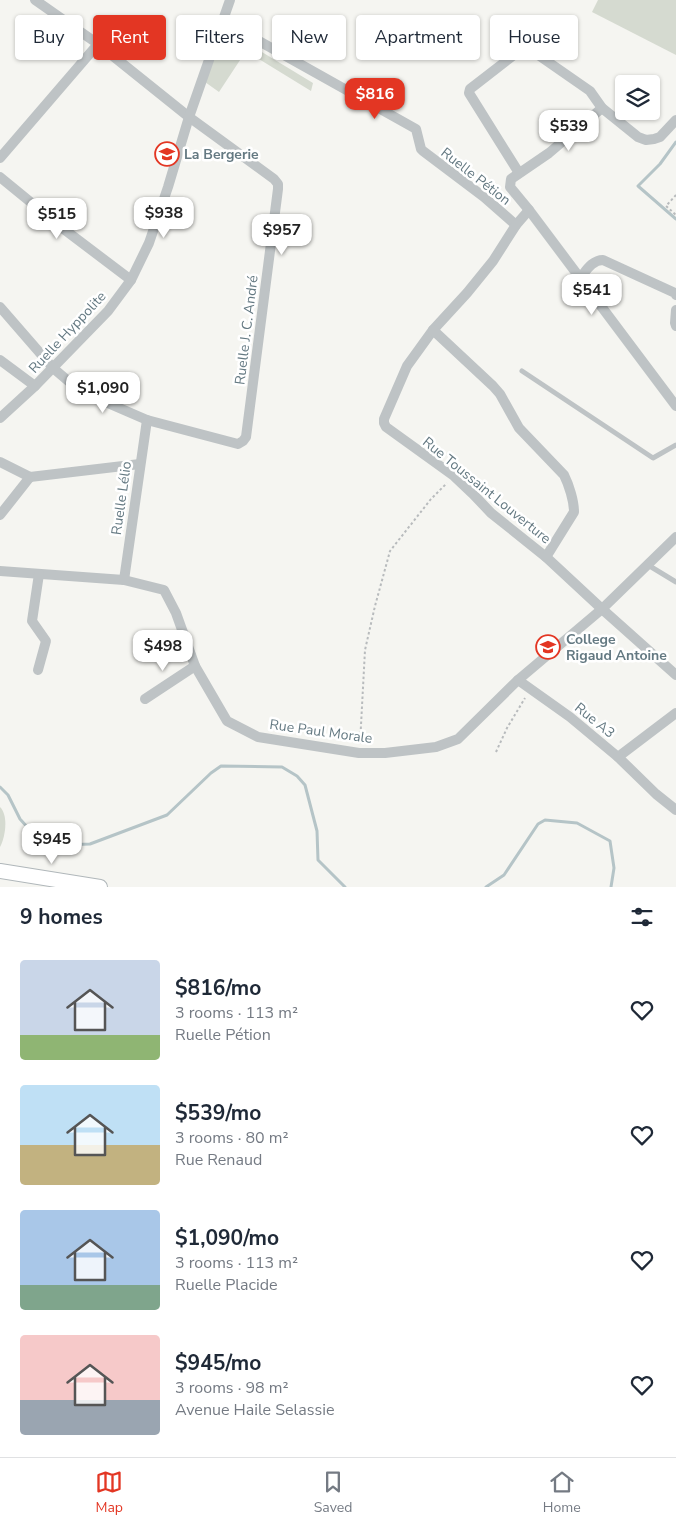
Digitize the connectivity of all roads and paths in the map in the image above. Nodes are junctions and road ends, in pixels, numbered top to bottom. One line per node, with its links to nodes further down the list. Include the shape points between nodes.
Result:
1 (35, 0): 4 (street)
2 (230, 0): 3 (street, Ruelle Hyppolite)
3 (225, 15)
4 (93, 41)
5 (262, 43): 18 (street, Ruelle Pétion, via 416,128 422,151 484,197)
6 (93, 50): 12 (street)
7 (117, 60): 10 (street)
8 (209, 60): 10 (street, Ruelle Hyppolite)
9 (602, 108): 11 (street, via 646,140 660,137); 13 (street, via 549,153); 13 (street, via 590,91 531,50 519,51 470,89 470,96)
10 (188, 118): 20 (street, Ruelle Hyppolite, via 149,243); 33 (street, Ruelle J. C. André, via 278,184 246,437 238,444)
11 (676, 120)
12 (0, 158)
13 (519, 173): 16 (street, via 511,179 510,187)
14 (0, 177): 20 (street)
15 (676, 195): 17 (path, via 666,206)
16 (529, 210): 18 (street, Rue Toussaint Louverture); 19 (street)
17 (676, 215)
18 (516, 226): 26 (street, Rue Toussaint Louverture, via 493,261)
19 (580, 278): 21 (street, via 593,263 603,260); 31 (street)
20 (131, 280): 28 (street, Ruelle Hyppolite, via 108,311)
21 (676, 295)
22 (0, 307): 24 (street)
23 (676, 310): 25 (street)
24 (5, 319): 28 (street)
25 (676, 326)
26 (433, 330): 37 (street, Rue Toussaint Louverture, via 407,366 384,423); 41 (street, via 493,386 519,428 564,475 574,512)
27 (0, 360): 30 (street)
28 (53, 368): 30 (street, Ruelle Hyppolite); 33 (street, via 80,391)
29 (522, 371): 34 (lane, via 653,458)
30 (35, 386): 32 (street, Ruelle Hyppolite)
31 (676, 406)
32 (0, 418)
33 (147, 420): 36 (street, Ruelle Lélio)
34 (676, 446)
35 (0, 462): 38 (street)
36 (140, 464): 38 (street); 45 (street, Ruelle Lélio)
37 (454, 476): 41 (street, Rue Toussaint Louverture, via 491,513); 56 (path, via 431,499 390,551 365,650)
38 (30, 477): 39 (street)
39 (0, 515)
40 (676, 536): 42 (street, Rue Paul Morale)
41 (546, 556): 47 (street, Rue Toussaint Louverture)
42 (648, 565): 46 (lane); 47 (street, Rue Paul Morale)
43 (0, 571): 44 (street, Rue Paul Morale)
44 (39, 574): 45 (street, Rue Paul Morale); 49 (street, via 32,621 46,641)
45 (124, 580): 48 (street, Rue Paul Morale, via 164,590)
46 (676, 582)
47 (602, 609): 50 (street, Rue Toussaint Louverture); 51 (street, Rue Paul Morale)
48 (195, 666): 53 (street); 56 (street, Rue Paul Morale, via 227,721 258,736)
49 (38, 670)
50 (676, 675)
51 (518, 680): 52 (street, Rue A3); 56 (street, Rue Paul Morale, via 458,739 436,747)
52 (530, 689): 55 (path); 57 (street, Rue A3)
53 (144, 699)
54 (676, 713): 57 (street, Rue A3)
55 (496, 752)
56 (359, 754)
57 (618, 757): 58 (street)
58 (676, 810)
59 (0, 871): 60 (street)
60 (100, 887)

